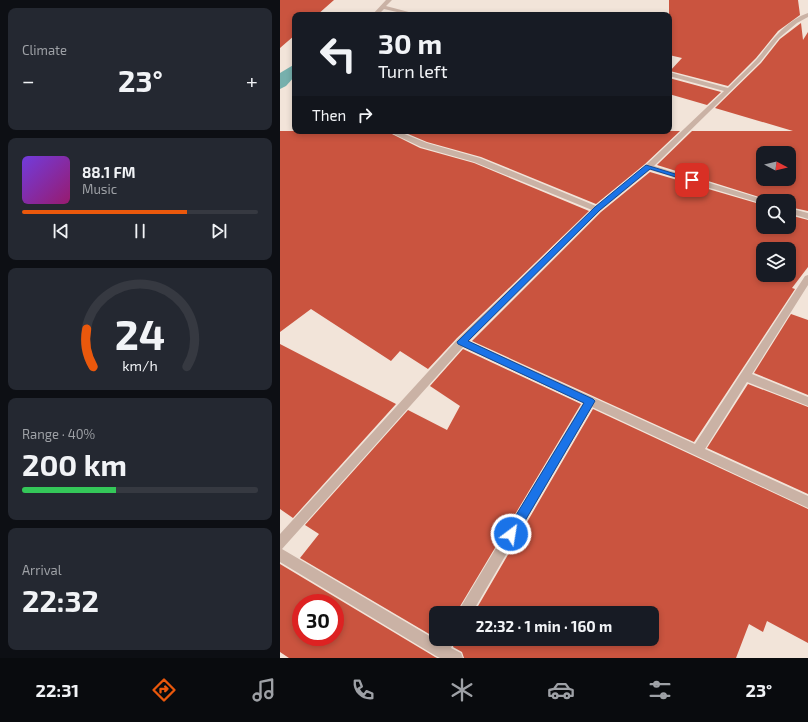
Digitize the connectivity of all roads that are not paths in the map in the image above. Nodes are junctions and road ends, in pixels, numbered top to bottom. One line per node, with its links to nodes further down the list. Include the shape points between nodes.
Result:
1 (389, 0): 2 (street)
2 (382, 7): 3 (street); 4 (street)
3 (378, 12)
4 (404, 12)
5 (808, 15): 7 (street, via 777,37 758,61)
6 (672, 75): 7 (street)
7 (729, 90): 9 (street)
8 (398, 134): 11 (street, via 424,145 477,160)
9 (648, 167): 10 (street); 11 (street)
10 (756, 200)
11 (597, 209): 15 (street)
12 (796, 212): 13 (street)
13 (808, 216)
14 (808, 278): 16 (street)
15 (462, 342): 17 (street); 21 (street)
16 (747, 377): 18 (street); 19 (street)
17 (590, 401): 19 (street); 23 (street)
18 (808, 402)
19 (697, 452): 20 (street)
20 (808, 502)
21 (280, 544)
22 (280, 555): 24 (street)
23 (468, 606)
24 (429, 637)
25 (445, 646): 26 (street)
26 (456, 658)

